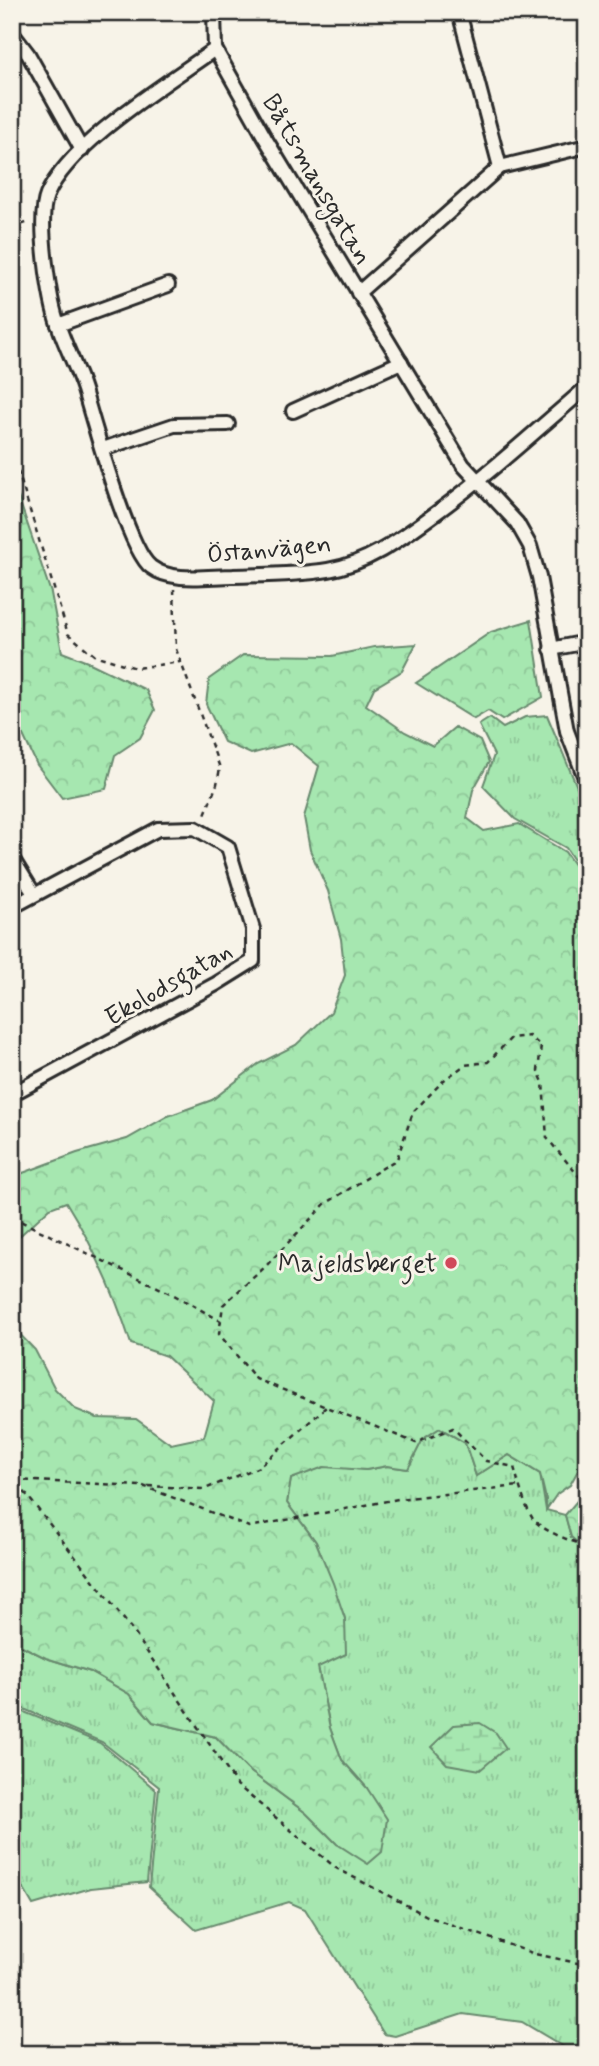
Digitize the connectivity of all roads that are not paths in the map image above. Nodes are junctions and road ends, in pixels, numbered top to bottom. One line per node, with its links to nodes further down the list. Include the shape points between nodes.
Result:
1 (214, 12): 4 (street, Båtsmansgatan)
2 (459, 12): 7 (street)
3 (12, 33): 6 (street)
4 (215, 48): 6 (street, Östanvägen); 9 (street, Båtsmansgatan)
5 (587, 146): 7 (street)
6 (82, 150): 10 (street, Östanvägen, via 60,172 46,196 42,218)
7 (500, 167): 9 (street)
8 (168, 285): 10 (street)
9 (358, 293): 11 (street, Båtsmansgatan)
10 (58, 325): 15 (street, Östanvägen)
11 (401, 362): 13 (street); 16 (street, Båtsmansgatan)
12 (587, 387): 16 (street, Östanvägen)
13 (293, 411)
14 (228, 424): 15 (street, via 174,425)
15 (103, 449): 16 (street, Östanvägen, via 136,546 149,566 173,576 329,570 392,545)
16 (478, 482): 18 (street, Båtsmansgatan, via 517,523 530,546)
17 (587, 642): 18 (street)
18 (551, 649): 19 (street, Båtsmansgatan, via 567,731)
19 (587, 783)
20 (12, 858): 21 (street)
21 (34, 894): 22 (street); 23 (street, Ekolodsgatan, via 158,829 198,829 228,847 253,929 253,961)
22 (12, 907)
23 (12, 1094)

